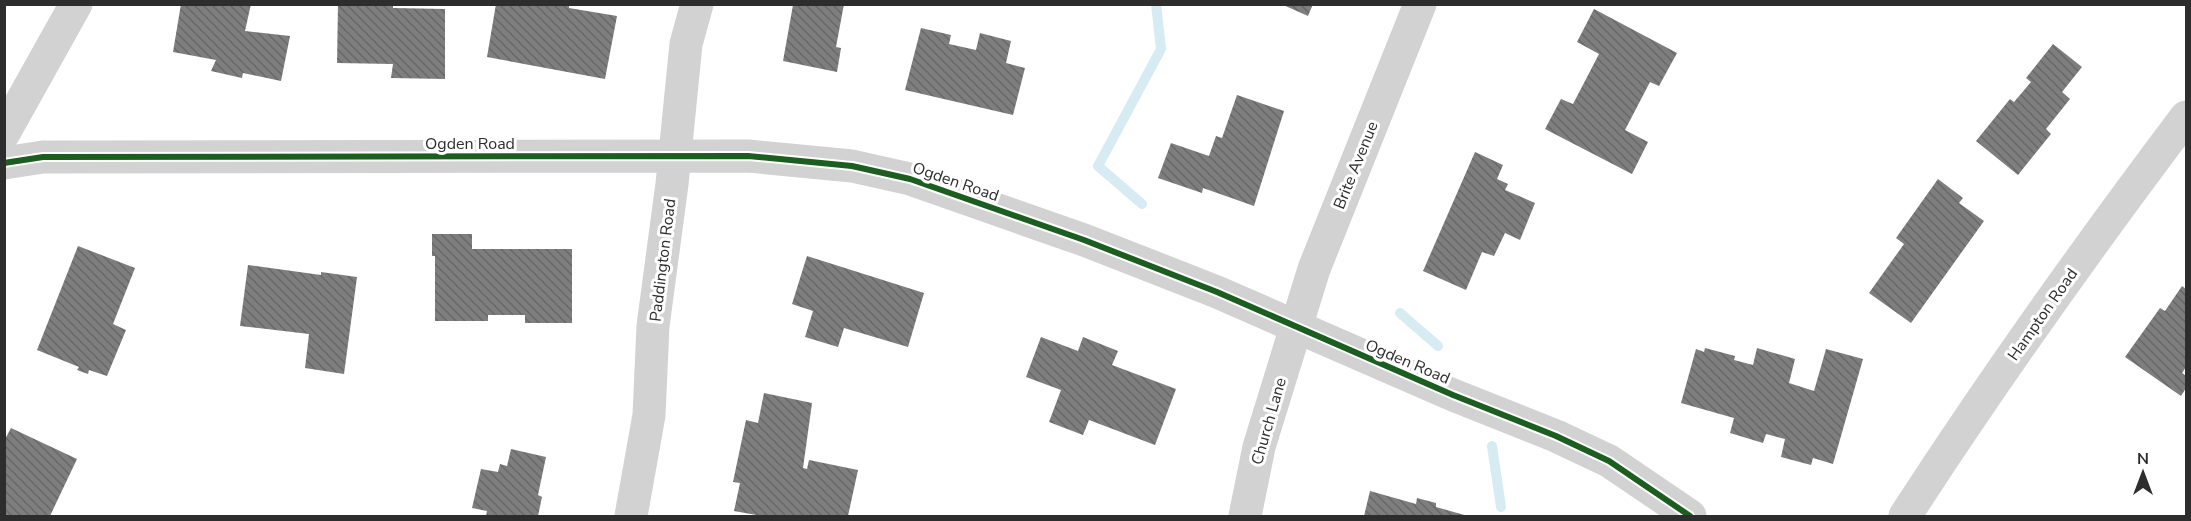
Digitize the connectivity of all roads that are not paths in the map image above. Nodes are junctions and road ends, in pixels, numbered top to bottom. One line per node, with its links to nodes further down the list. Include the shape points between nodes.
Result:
1 (76, 4): 5 (street)
2 (697, 4): 6 (street, Paddington Road, via 686,44)
3 (1420, 4): 8 (street, Brite Avenue, via 1314,269)
4 (2187, 117): 12 (street, Hampton Road, via 2089,246)
5 (4, 134)
6 (674, 156): 7 (street, Ogden Road, via 43,157); 8 (street, Ogden Road, via 748,156 852,166 910,179 1084,240); 9 (street, Paddington Road, via 653,326 649,416)
7 (4, 163)
8 (1296, 327): 10 (street, Church Lane, via 1259,447); 11 (street, Ogden Road, via 1609,461)
9 (631, 516)
10 (1245, 516)
11 (1690, 516)
12 (1905, 516)

